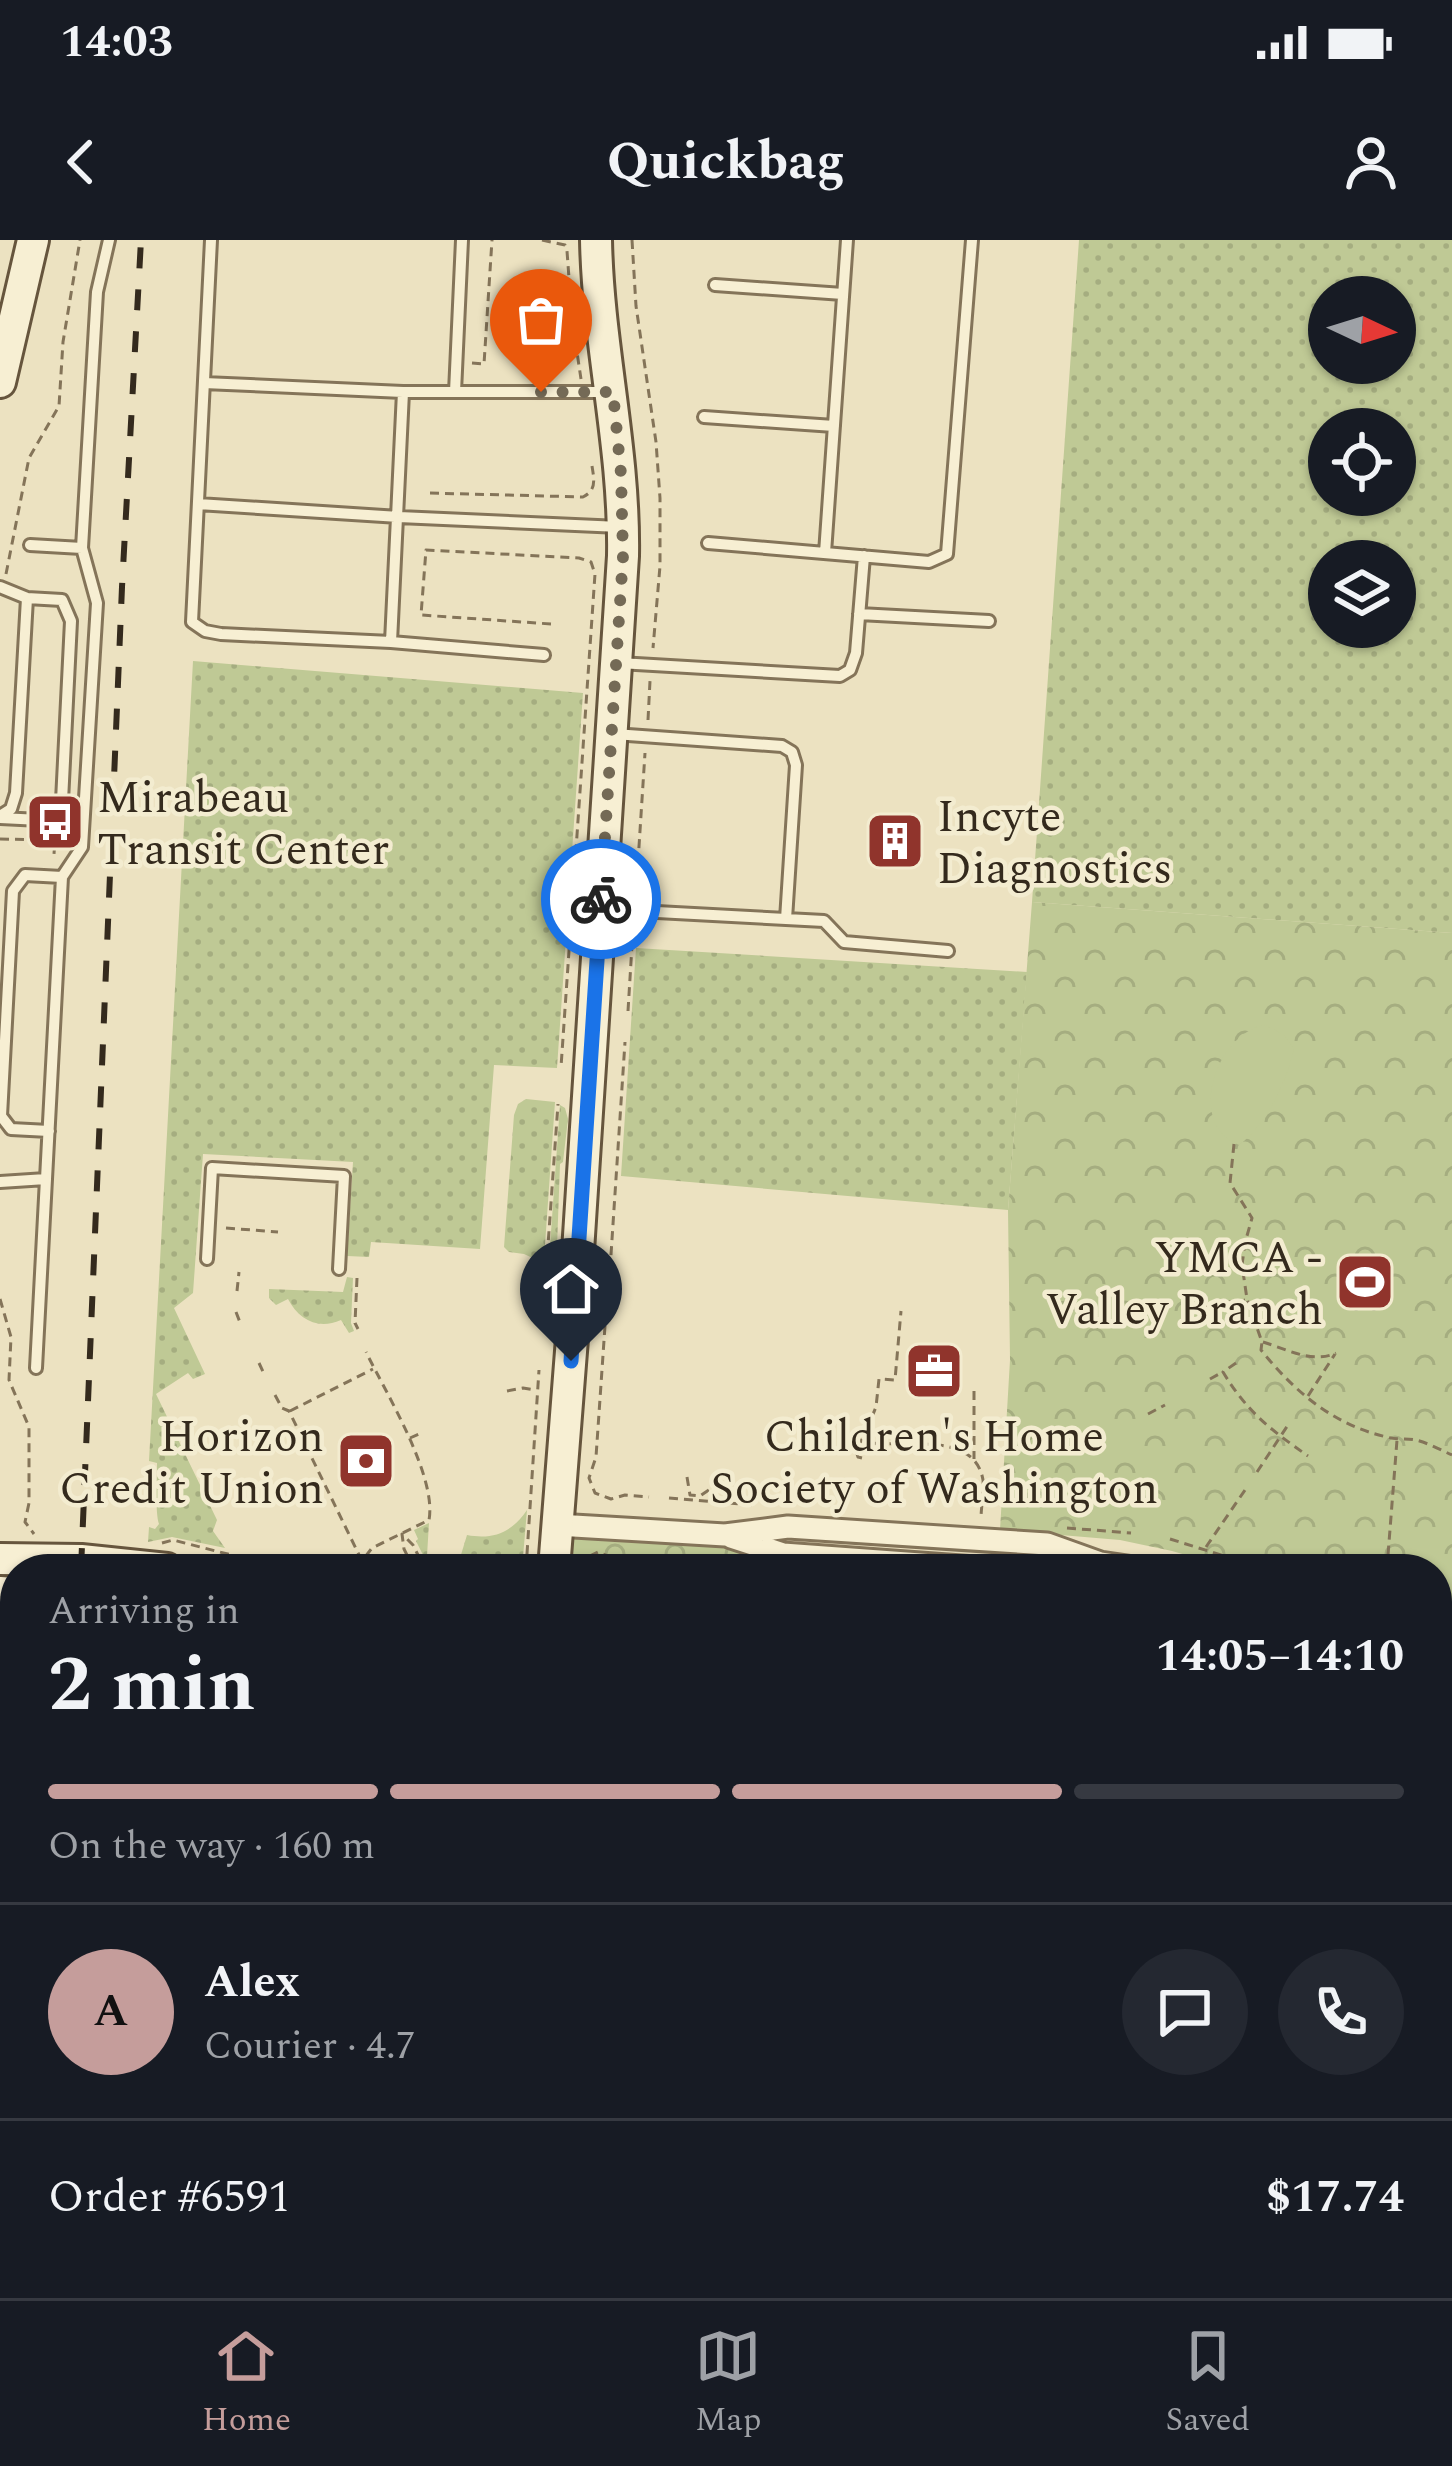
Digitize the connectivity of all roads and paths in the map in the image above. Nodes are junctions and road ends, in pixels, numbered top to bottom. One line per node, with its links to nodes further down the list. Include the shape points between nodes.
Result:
1 (33, 240): 13 (street)
2 (80, 240): 33 (path, via 59,406 29,458)
3 (109, 240): 30 (lane, via 97,292)
4 (211, 240): 17 (lane)
5 (462, 240): 15 (lane)
6 (492, 240): 15 (path, via 484,364)
7 (542, 240): 20 (path, via 565,245 572,319)
8 (596, 240): 20 (street)
9 (632, 240): 41 (path, via 660,498)
10 (847, 240): 14 (lane)
11 (972, 240): 32 (lane, via 947,554 929,562)
12 (715, 285): 14 (lane)
13 (10, 294): 16 (street)
14 (843, 294): 22 (lane)
15 (456, 366): 19 (lane)
16 (0, 382)
17 (204, 383): 18 (lane); 25 (lane)
18 (403, 392): 19 (lane); 26 (lane)
19 (455, 392): 20 (lane)
20 (598, 392): 27 (street)
21 (704, 417): 22 (lane)
22 (834, 426): 31 (lane)
23 (592, 467): 24 (path, via 594,485 584,497)
24 (430, 493)
25 (198, 504): 26 (lane); 38 (lane, via 192,622 221,634)
26 (399, 517): 27 (lane); 38 (lane)
27 (624, 527): 40 (street)
28 (709, 543): 31 (lane)
29 (30, 545): 30 (lane)
30 (82, 548): 48 (lane, via 97,603 82,847)
31 (825, 553): 32 (lane)
32 (864, 556): 35 (lane)
33 (2, 588): 34 (lane)
34 (28, 598): 45 (lane, via 16,793); 45 (lane, via 62,600 71,621 61,821)
35 (859, 614): 36 (lane); 41 (lane, via 856,652 840,676)
36 (988, 621)
37 (551, 624): 56 (path, via 421,615 425,550 579,558 595,574)
38 (391, 642): 39 (lane)
39 (544, 655)
40 (616, 663): 41 (lane); 43 (street)
41 (652, 665): 42 (path)
42 (647, 728)
43 (611, 734): 50 (street); 51 (lane, via 792,752)
44 (646, 749): 49 (path)
45 (0, 817)
46 (0, 839): 47 (path, via 55,840)
47 (54, 854)
48 (62, 878): 58 (lane); 58 (lane, via 25,875 13,891 10,936 1,1115 11,1129)
49 (635, 901)
50 (600, 908): 51 (lane); 122 (street)
51 (787, 919): 53 (lane, via 824,921 844,942)
52 (634, 922): 54 (path)
53 (948, 951)
54 (628, 1011)
55 (626, 1042): 71 (path)
56 (561, 1067)
57 (558, 1104): 82 (path)
58 (49, 1130): 60 (lane)
59 (1234, 1144): 70 (path, via 1230,1183 1252,1218 1242,1265)
60 (46, 1179): 61 (lane); 89 (lane)
61 (0, 1182)
62 (226, 1228): 63 (path)
63 (278, 1232)
64 (208, 1259): 65 (lane, via 212,1168 344,1176)
65 (339, 1270)
66 (239, 1272): 68 (path)
67 (357, 1278): 81 (path)
68 (237, 1291)
69 (0, 1299): 125 (path, via 11,1337 9,1381 29,1426 26,1522)
70 (1247, 1299): 72 (path); 83 (path)
71 (608, 1300)
72 (1229, 1302)
73 (1208, 1305): 74 (path)
74 (1185, 1309)
75 (901, 1311): 105 (path, via 895,1380 879,1379)
76 (236, 1312): 79 (path)
77 (1134, 1316): 78 (path)
78 (1121, 1317)
79 (241, 1325)
80 (605, 1326): 116 (path, via 589,1478 608,1498)
81 (358, 1329)
82 (542, 1330)
83 (1262, 1342): 84 (path); 99 (path, via 1311,1357 1336,1352)
84 (1261, 1350): 86 (path); 99 (path)
85 (366, 1352): 90 (path)
86 (1252, 1355)
87 (259, 1363): 93 (path)
88 (1237, 1364): 92 (path)
89 (36, 1368)
90 (374, 1368): 101 (path); 107 (path)
91 (539, 1370): 96 (path)
92 (1223, 1372): 94 (path); 106 (path)
93 (265, 1376)
94 (1210, 1379)
95 (507, 1391): 96 (path)
96 (538, 1391): 134 (path)
97 (974, 1391): 112 (path)
98 (275, 1395): 101 (path)
99 (1306, 1398): 108 (path)
100 (1165, 1405): 102 (path)
101 (289, 1412): 130 (path)
102 (1148, 1414)
103 (1291, 1422): 106 (path)
104 (421, 1433): 107 (path)
105 (865, 1433): 111 (path, via 856,1451); 112 (path, via 873,1443 944,1445)
106 (1280, 1437): 110 (path); 113 (path)
107 (408, 1439): 123 (path, via 431,1512)
108 (1397, 1439): 109 (path); 139 (path)
109 (1452, 1455)
110 (1308, 1456)
111 (862, 1458)
112 (974, 1460): 121 (path)
113 (1256, 1472)
114 (687, 1478): 117 (path)
115 (1245, 1490): 127 (path)
116 (649, 1497)
117 (690, 1497): 118 (path); 119 (path); 119 (path, via 719,1488)
118 (669, 1498)
119 (729, 1503): 120 (path)
120 (752, 1504)
121 (981, 1521)
122 (557, 1525): 124 (street); 135 (street)
123 (402, 1534): 131 (path); 132 (path); 133 (path)
124 (724, 1535): 136 (street); 137 (street, via 788,1527 1047,1544)
125 (44, 1538)
126 (1170, 1539): 127 (path)
127 (1205, 1549): 138 (path)
128 (161, 1554): 129 (path, via 173,1540)
129 (228, 1554)
130 (359, 1554)
131 (367, 1554)
132 (406, 1554)
133 (418, 1554)
134 (527, 1554)
135 (555, 1554)
136 (783, 1554)
137 (1075, 1554)
138 (1220, 1554)
139 (1388, 1554)

